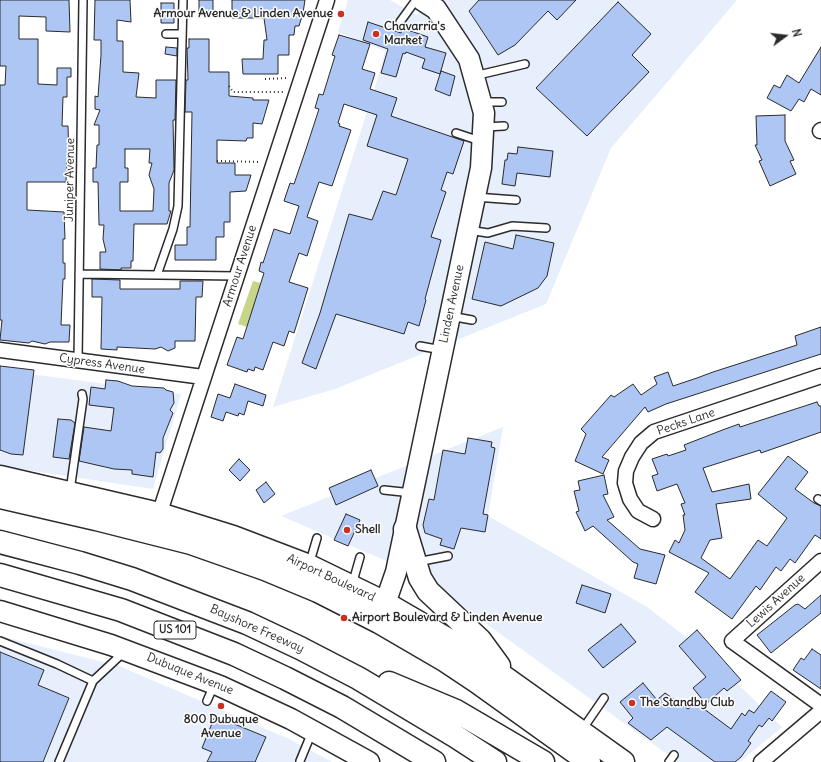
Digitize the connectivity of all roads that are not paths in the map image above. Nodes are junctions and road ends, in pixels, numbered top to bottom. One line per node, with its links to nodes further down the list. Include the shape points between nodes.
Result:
1 (83, 0): 20 (lane, Juniper Avenue)
2 (183, 0): 8 (lane)
3 (326, 0): 22 (street, Armour Avenue)
4 (416, 0): 6 (lane)
5 (434, 3): 10 (main road, Linden Avenue, via 469,59)
6 (400, 22)
7 (166, 34): 8 (lane)
8 (182, 34): 21 (lane, via 178,206)
9 (525, 64): 10 (lane)
10 (474, 76): 11 (main road, Linden Avenue)
11 (481, 102): 12 (lane); 15 (main road, Linden Avenue, via 484,113)
12 (502, 102)
13 (504, 126): 15 (lane)
14 (456, 132): 15 (lane)
15 (483, 134): 16 (main road, Linden Avenue, via 481,168)
16 (475, 197): 17 (lane); 19 (main road, Linden Avenue)
17 (516, 200)
18 (546, 228): 19 (lane, via 512,226 488,233)
19 (468, 230): 23 (main road, Linden Avenue)
20 (79, 274): 21 (lane); 28 (lane, Juniper Avenue)
21 (157, 275): 22 (lane)
22 (236, 276): 30 (street, Armour Avenue)
23 (450, 316): 24 (lane); 27 (main road, Linden Avenue)
24 (472, 320)
25 (420, 346): 27 (lane)
26 (0, 350): 28 (street, Cypress Avenue)
27 (442, 350): 35 (main road, Linden Avenue)
28 (78, 360): 30 (street, Cypress Avenue)
29 (821, 376): 37 (street, Pecks Lane, via 654,432 641,443 626,471 625,483 630,499 638,511)
30 (204, 377): 38 (street, Armour Avenue)
31 (82, 394): 34 (lane)
32 (0, 477): 34 (main road, Airport Boulevard)
33 (384, 490): 35 (lane)
34 (70, 493): 38 (main road, Airport Boulevard)
35 (412, 493): 39 (main road, Linden Avenue)
36 (0, 497): 38 (main road, Airport Boulevard)
37 (654, 519)
38 (156, 524): 46 (main road, Airport Boulevard, via 233,537); 50 (main road, Airport Boulevard, via 198,546)
39 (405, 529): 45 (main road); 50 (main road, Linden Avenue, via 396,572)
40 (317, 538): 46 (lane)
41 (0, 542): 52 (main road, Bayshore Freeway / US 101, via 132,579 234,617)
42 (448, 556): 45 (lane)
43 (360, 557): 48 (lane)
44 (821, 561): 59 (street, Lewis Avenue, via 732,641)
45 (415, 562): 54 (main road, via 428,591 480,640)
46 (309, 566): 48 (main road, Airport Boulevard)
47 (0, 575): 60 (main road, US 101, via 121,610 180,632 286,678)
48 (352, 587): 50 (main road, Airport Boulevard)
49 (0, 612): 53 (main road, Dubuque Avenue)
50 (382, 613): 54 (main road, Airport Boulevard, via 454,644); 72 (main road, Airport Boulevard)
51 (0, 641): 55 (lane)
52 (300, 648): 70 (main road, Bayshore Freeway / US 101, via 408,706); 71 (main road, via 442,705)
53 (126, 650): 55 (lane); 56 (main road, Dubuque Avenue)
54 (509, 680): 63 (main road, Airport Boulevard)
55 (93, 681): 66 (lane)
56 (214, 683): 58 (lane); 62 (main road, Dubuque Avenue)
57 (604, 698): 63 (lane)
58 (207, 701)
59 (821, 706)
60 (342, 707): 68 (main road); 69 (main road, US 101)
61 (821, 711): 75 (street)
62 (313, 731): 65 (lane); 67 (main road, Dubuque Avenue)
63 (581, 732): 73 (main road, Airport Boulevard)
64 (674, 755): 74 (lane)
65 (300, 761)
66 (59, 762)
67 (369, 762)
68 (413, 762)
69 (434, 762)
70 (494, 762)
71 (543, 762)
72 (589, 762)
73 (623, 762)
74 (669, 762)
75 (761, 762)

